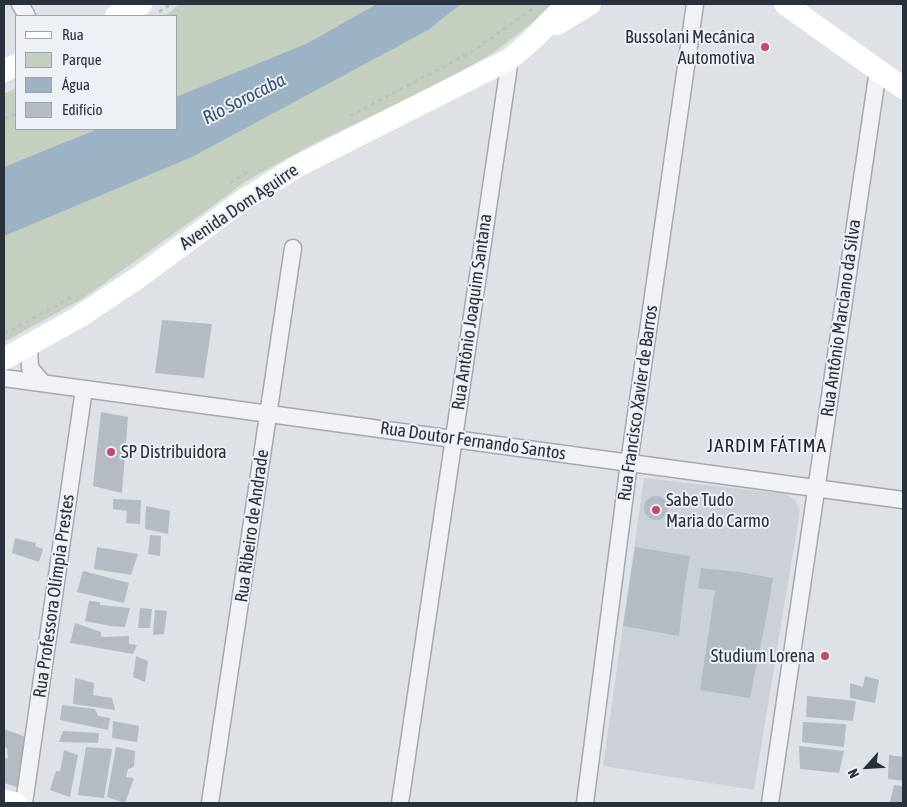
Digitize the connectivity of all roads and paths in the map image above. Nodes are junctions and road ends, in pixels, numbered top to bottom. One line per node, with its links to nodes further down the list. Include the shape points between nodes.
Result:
1 (20, 4): 8 (street)
2 (141, 4): 9 (main road)
3 (171, 4): 10 (path)
4 (568, 4): 11 (main road, Avenida Dom Aguirre)
5 (590, 4): 11 (main road, Avenida Dom Aguirre)
6 (695, 4): 25 (street, Rua Francisco Xavier de Barros)
7 (785, 4): 14 (main road)
8 (26, 15)
9 (118, 15)
10 (154, 15)
11 (533, 39): 12 (main road, Avenida Dom Aguirre)
12 (510, 59): 18 (main road, Avenida Dom Aguirre, via 298,166 242,201 79,317); 24 (street, Rua Antônio Joaquim Santana)
13 (15, 66): 15 (main road)
14 (878, 70): 16 (main road); 26 (street, Rua Antônio Marciano da Silva)
15 (4, 72)
16 (903, 88)
17 (293, 248): 23 (street, Rua Ribeiro de Andrade)
18 (28, 345): 19 (main road, Avenida Dom Aguirre); 21 (street, via 30,368)
19 (4, 359)
20 (4, 378): 21 (street, Rua Doutor Fernando Santos)
21 (43, 383): 22 (street, Rua Doutor Fernando Santos)
22 (84, 389): 23 (street, Rua Doutor Fernando Santos); 30 (street, Rua Professora Olímpia Prestes)
23 (268, 414): 24 (street, Rua Doutor Fernando Santos); 31 (street, Rua Ribeiro de Andrade)
24 (454, 439): 25 (street, Rua Doutor Fernando Santos); 32 (street, Rua Antônio Joaquim Santana)
25 (629, 462): 26 (street, Rua Doutor Fernando Santos); 33 (street, Rua Francisco Xavier de Barros)
26 (816, 488): 27 (street, Rua Doutor Fernando Santos); 34 (street, Rua Antônio Marciano da Silva)
27 (903, 500)
28 (4, 802): 29 (main road)
29 (15, 803)
30 (24, 803)
31 (210, 803)
32 (400, 803)
33 (585, 803)
34 (770, 803)

